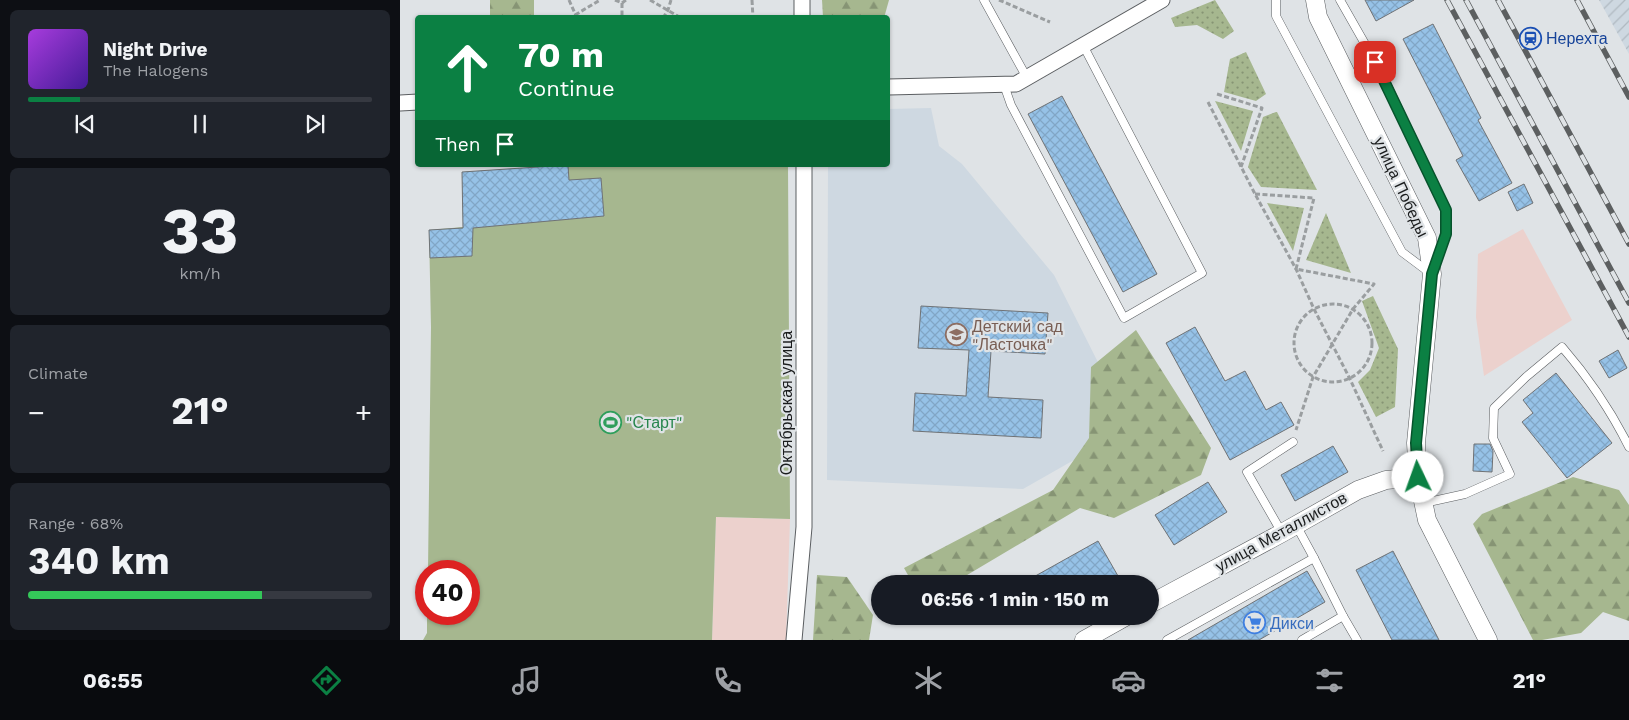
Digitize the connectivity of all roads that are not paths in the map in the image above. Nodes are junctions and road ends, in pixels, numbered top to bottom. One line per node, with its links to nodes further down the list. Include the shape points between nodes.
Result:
1 (802, 0): 7 (street)
2 (984, 0): 9 (lane)
3 (1162, 0): 8 (street)
4 (1276, 0): 15 (lane, via 1276,16 1402,252)
5 (1315, 0): 15 (street, улица Победы, via 1318,16 1427,238)
6 (1340, 0): 15 (lane, via 1381,72 1446,210 1446,234)
7 (802, 15)
8 (1083, 45): 9 (street); 10 (lane, via 1202,273 1124,318 1011,105)
9 (1027, 78): 10 (street, via 1016,84)
10 (1004, 84): 11 (street)
11 (890, 87)
12 (415, 102): 13 (street)
13 (400, 103)
14 (804, 167): 26 (street, Октябрьская улица, via 804,527)
15 (1432, 274): 18 (street, улица Победы, via 1416,443)
16 (1293, 442): 20 (lane, via 1248,472)
17 (1629, 447): 19 (lane, via 1580,367 1562,347 1494,408 1493,438 1510,474 1465,494)
18 (1418, 477): 19 (street, улица Победы); 20 (street, улица Металлистов, via 1386,480 1358,490)
19 (1424, 503): 30 (street, улица Победы, via 1428,520)
20 (1289, 529): 21 (lane); 22 (street, улица Металлистов)
21 (1314, 558): 23 (lane); 27 (lane)
22 (1159, 599)
23 (1343, 616): 28 (lane); 29 (lane)
24 (1114, 625): 25 (street)
25 (1096, 637)
26 (794, 640)
27 (1167, 640)
28 (1302, 640)
29 (1357, 640)
30 (1488, 640)

